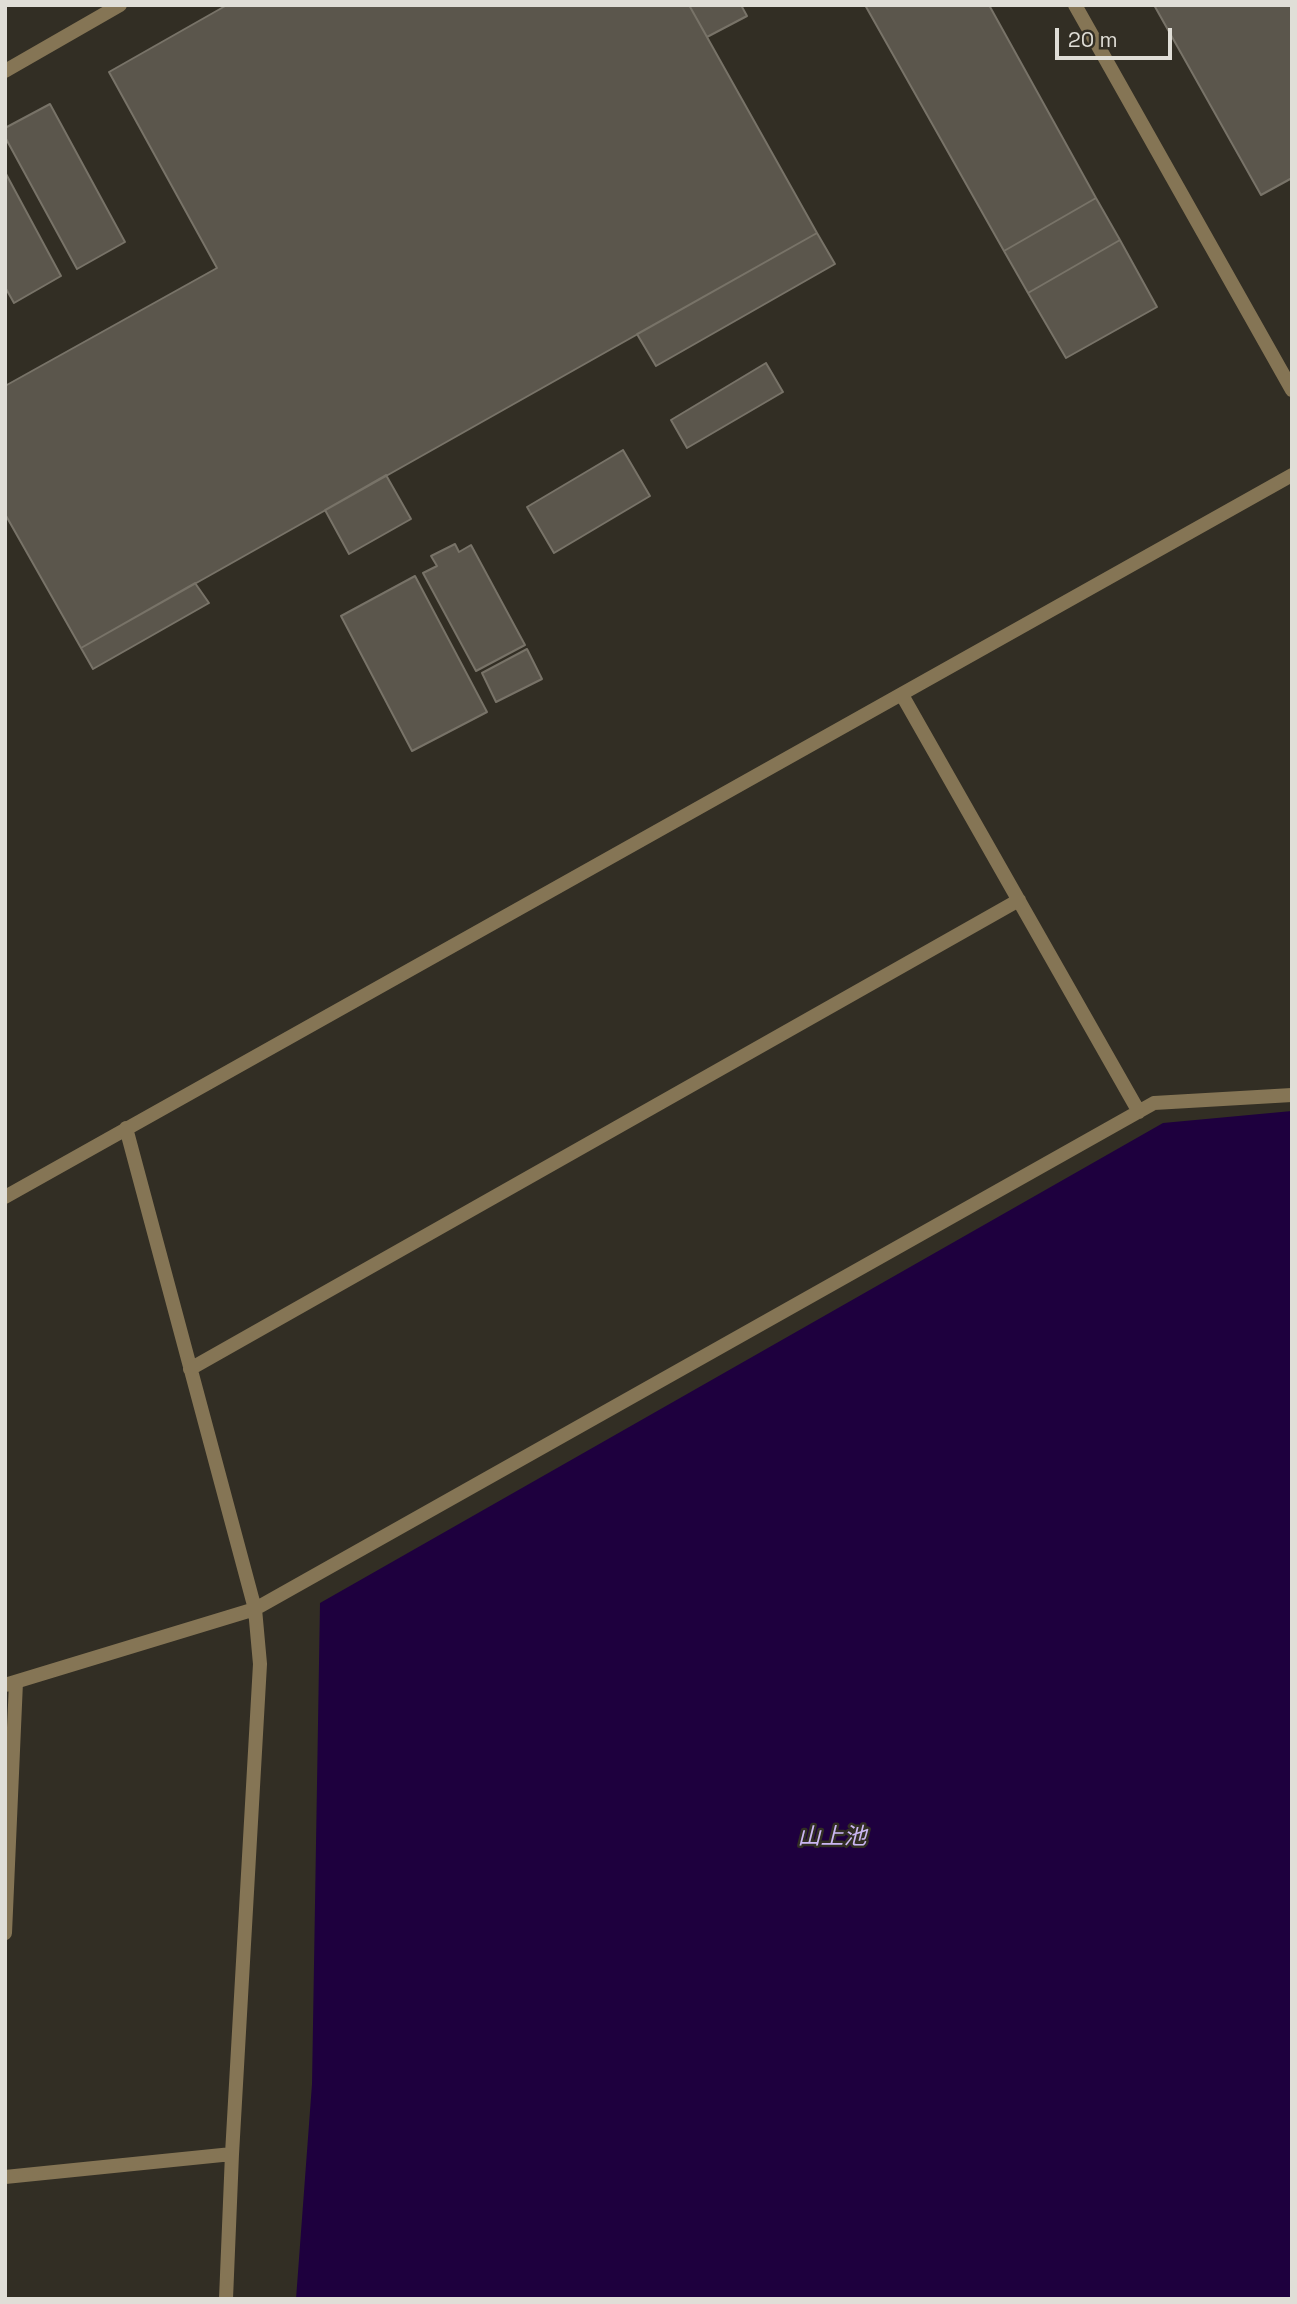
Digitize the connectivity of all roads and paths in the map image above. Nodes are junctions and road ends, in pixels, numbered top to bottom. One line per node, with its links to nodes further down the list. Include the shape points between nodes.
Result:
1 (120, 5): 3 (street)
2 (1075, 5): 4 (street)
3 (5, 71)
4 (1292, 390)
5 (1292, 475): 6 (street)
6 (902, 695): 7 (street); 10 (street)
7 (1019, 900): 9 (street); 12 (street)
8 (1292, 1095): 9 (street, via 1154,1103)
9 (1139, 1112): 13 (street)
10 (125, 1128): 11 (street); 12 (street)
11 (5, 1197)
12 (190, 1369): 13 (street)
13 (255, 1609): 14 (street); 16 (street, via 260,1664)
14 (11, 1684): 15 (street)
15 (5, 1933)
16 (232, 2154): 17 (street); 18 (street)
17 (5, 2177)
18 (226, 2299)

